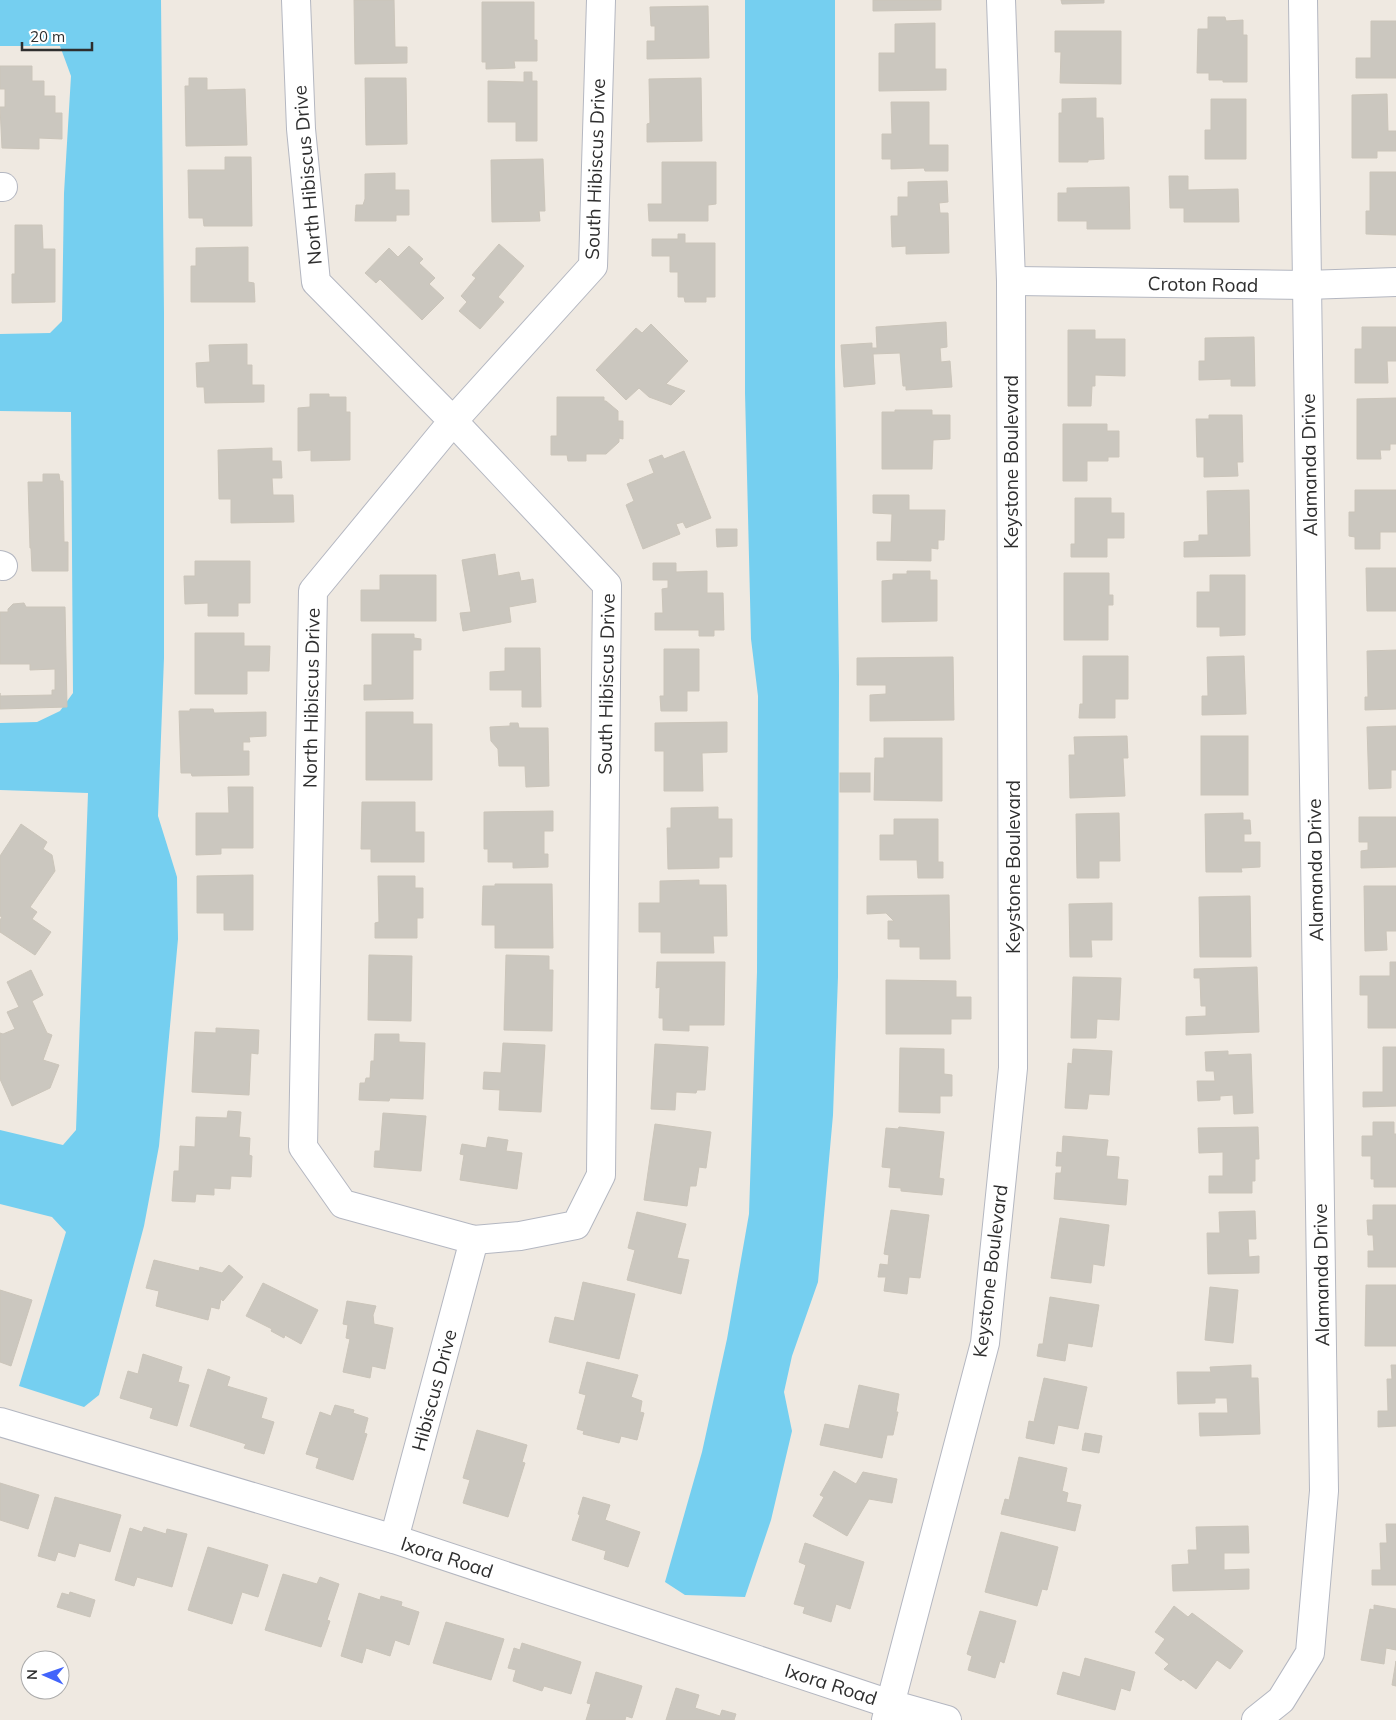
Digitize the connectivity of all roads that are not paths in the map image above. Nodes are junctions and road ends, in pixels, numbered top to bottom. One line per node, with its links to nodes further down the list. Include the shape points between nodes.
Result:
1 (296, 0): 8 (street, North Hibiscus Drive, via 301,129 316,282)
2 (601, 0): 8 (street, South Hibiscus Drive, via 593,266)
3 (1001, 0): 5 (street, Keystone Boulevard)
4 (1303, 0): 7 (street, Alamanda Drive)
5 (1011, 281): 7 (street, Croton Road); 12 (street, Keystone Boulevard, via 1013,1068 985,1343)
6 (1396, 282): 7 (street, Croton Road)
7 (1306, 286): 14 (street, Alamanda Drive, via 1324,1491 1310,1653 1281,1700)
8 (453, 421): 9 (street, South Hibiscus Drive, via 607,584 601,1175 576,1225 520,1236); 9 (street, North Hibiscus Drive, via 313,591 303,1147 343,1204)
9 (474, 1240): 11 (street, Hibiscus Drive)
10 (0, 1422): 11 (street, Ixora Road)
11 (394, 1539): 12 (street, Ixora Road)
12 (888, 1712): 13 (street)
13 (947, 1720)
14 (1256, 1720)

